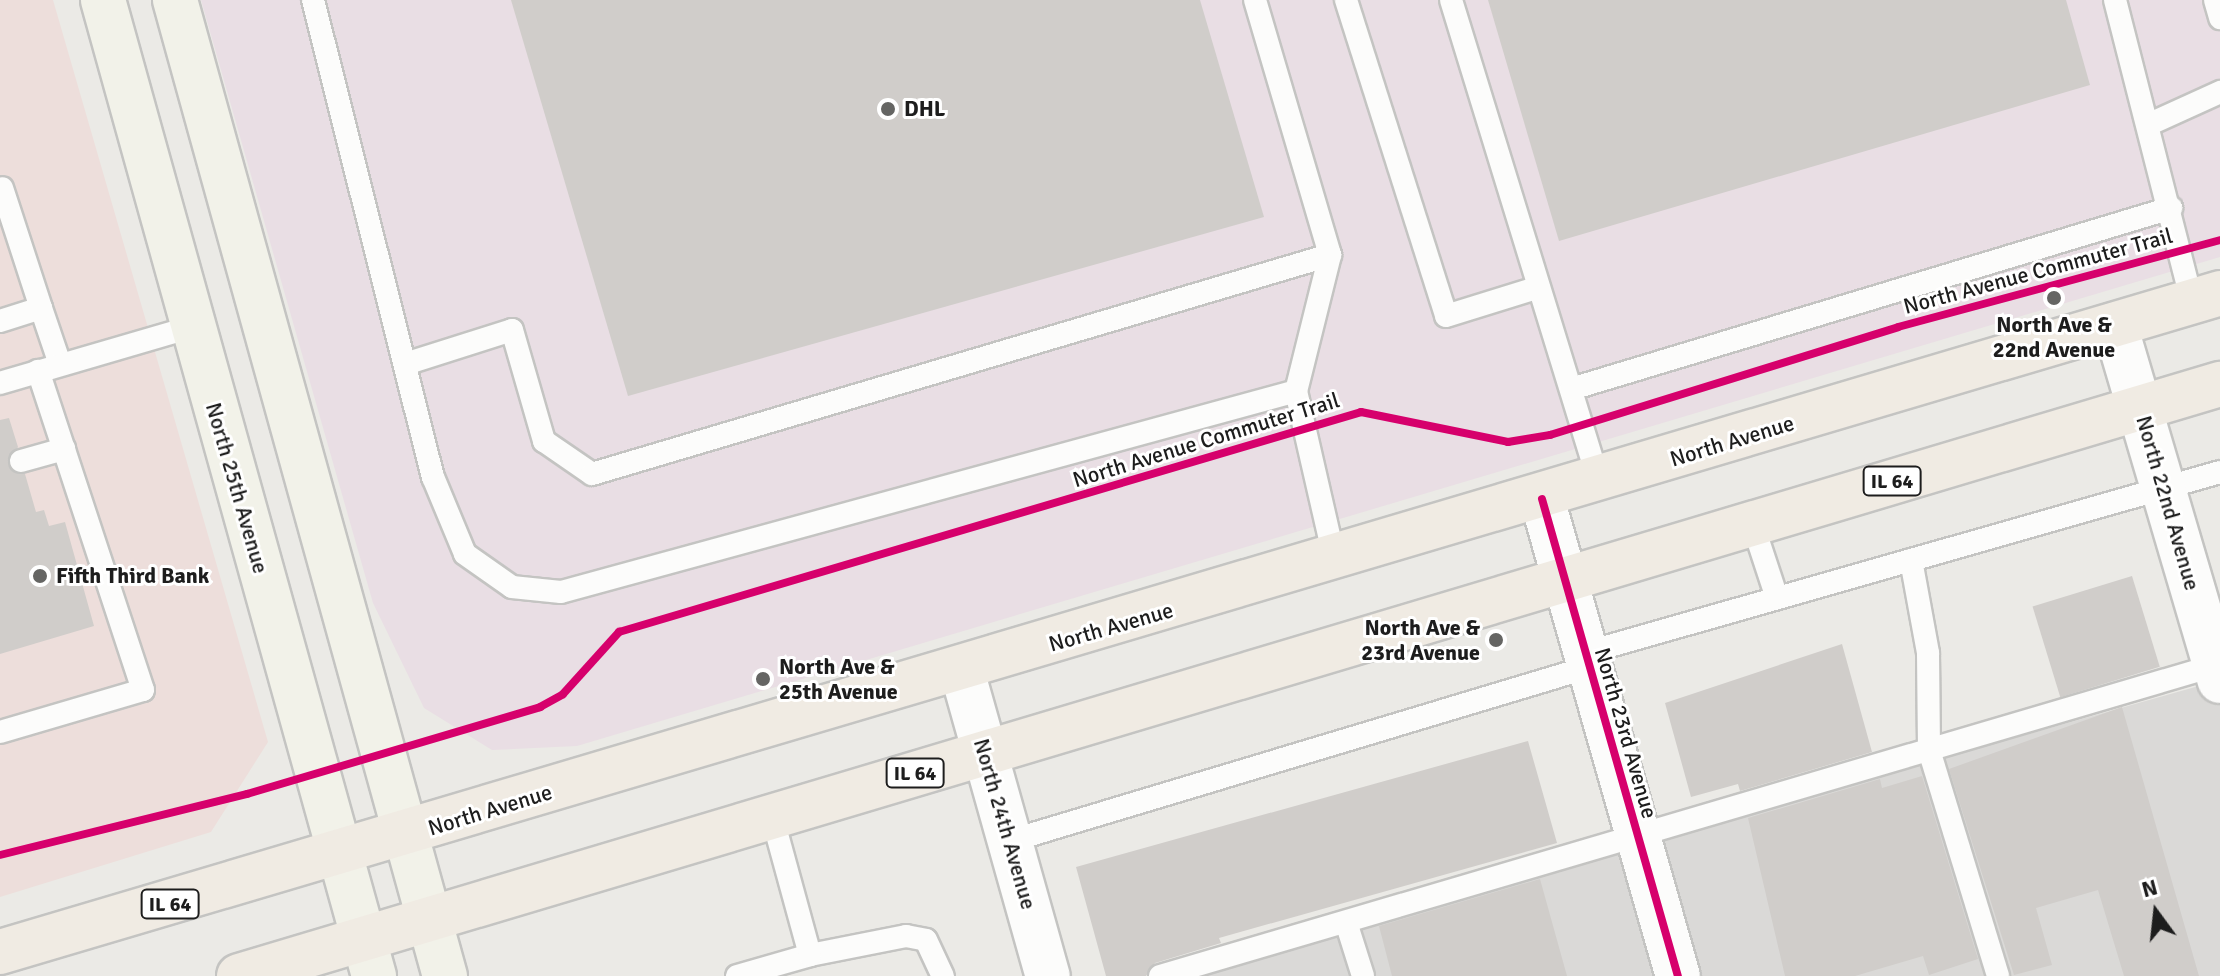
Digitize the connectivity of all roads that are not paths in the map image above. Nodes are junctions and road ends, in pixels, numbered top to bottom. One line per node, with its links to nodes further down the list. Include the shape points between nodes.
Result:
1 (103, 0): 20 (main road, North 25th Avenue)
2 (175, 0): 47 (main road)
3 (313, 0): 22 (lane)
4 (1255, 0): 14 (lane)
5 (1346, 0): 15 (lane, via 1446,316)
6 (1451, 0): 15 (lane)
7 (2115, 0): 11 (lane)
8 (2215, 0): 9 (lane)
9 (2220, 18)
10 (2220, 92): 11 (lane)
11 (2152, 123): 13 (lane)
12 (1, 186): 17 (lane)
13 (2171, 208): 16 (lane); 26 (lane)
14 (1330, 255): 22 (lane, via 592,474 544,441 512,330); 27 (lane)
15 (1539, 287): 26 (lane)
16 (2206, 298): 19 (main road, North Avenue / IL 64)
17 (41, 308): 18 (lane); 21 (lane)
18 (0, 321)
19 (2115, 325): 28 (street, North 22nd Avenue); 32 (main road, North Avenue / IL 64)
20 (192, 327): 21 (lane); 50 (main road, North 25th Avenue)
21 (60, 364): 23 (lane)
22 (405, 364): 27 (lane, via 433,477 465,554 512,587 561,592)
23 (38, 371): 24 (lane); 29 (lane)
24 (0, 383)
25 (2220, 384): 28 (main road, IL 64)
26 (1571, 389): 32 (lane)
27 (1296, 391): 37 (lane)
28 (2140, 407): 33 (street, North 22nd Avenue); 35 (main road, IL 64)
29 (64, 449): 30 (lane); 43 (lane, via 143,690)
30 (21, 461)
31 (2220, 472): 33 (lane)
32 (1599, 482): 34 (main road, North Avenue / IL 64)
33 (2163, 489): 36 (lane); 41 (street, North 22nd Avenue)
34 (1542, 499): 37 (main road, North Avenue / IL 64); 38 (street, North 23rd Avenue)
35 (1752, 522): 38 (main road, IL 64); 39 (lane)
36 (1911, 560): 39 (lane); 44 (lane, via 1928,653)
37 (1335, 561): 42 (main road, North Avenue / IL 64)
38 (1564, 578): 40 (street, North 23rd Avenue); 45 (main road, IL 64)
39 (1777, 598): 40 (lane)
40 (1587, 660): 48 (street, North 23rd Avenue); 49 (lane)
41 (2218, 670): 44 (lane)
42 (962, 671): 45 (street, North 24th Avenue); 47 (main road, North Avenue / IL 64)
43 (0, 732)
44 (1929, 750): 48 (lane); 64 (lane)
45 (984, 752): 46 (main road, IL 64); 49 (street, North 24th Avenue)
46 (772, 816): 51 (main road, IL 64); 54 (lane)
47 (407, 835): 50 (main road, North Avenue / IL 64); 51 (main road)
48 (1638, 840): 52 (lane); 63 (street, North 23rd Avenue)
49 (1010, 841): 60 (street, North 24th Avenue)
50 (340, 855): 53 (main road, North Avenue / IL 64); 55 (main road, North 25th Avenue)
51 (429, 918): 55 (main road, IL 64); 57 (main road)
52 (1346, 922): 61 (lane); 62 (lane)
53 (0, 952)
54 (810, 955): 58 (lane); 59 (lane, via 906,936 926,940)
55 (368, 957): 56 (main road, IL 64)
56 (239, 976)
57 (445, 976)
58 (737, 976)
59 (943, 976)
60 (1048, 976)
61 (1160, 976)
62 (1363, 976)
63 (1678, 976)
64 (1998, 976)

